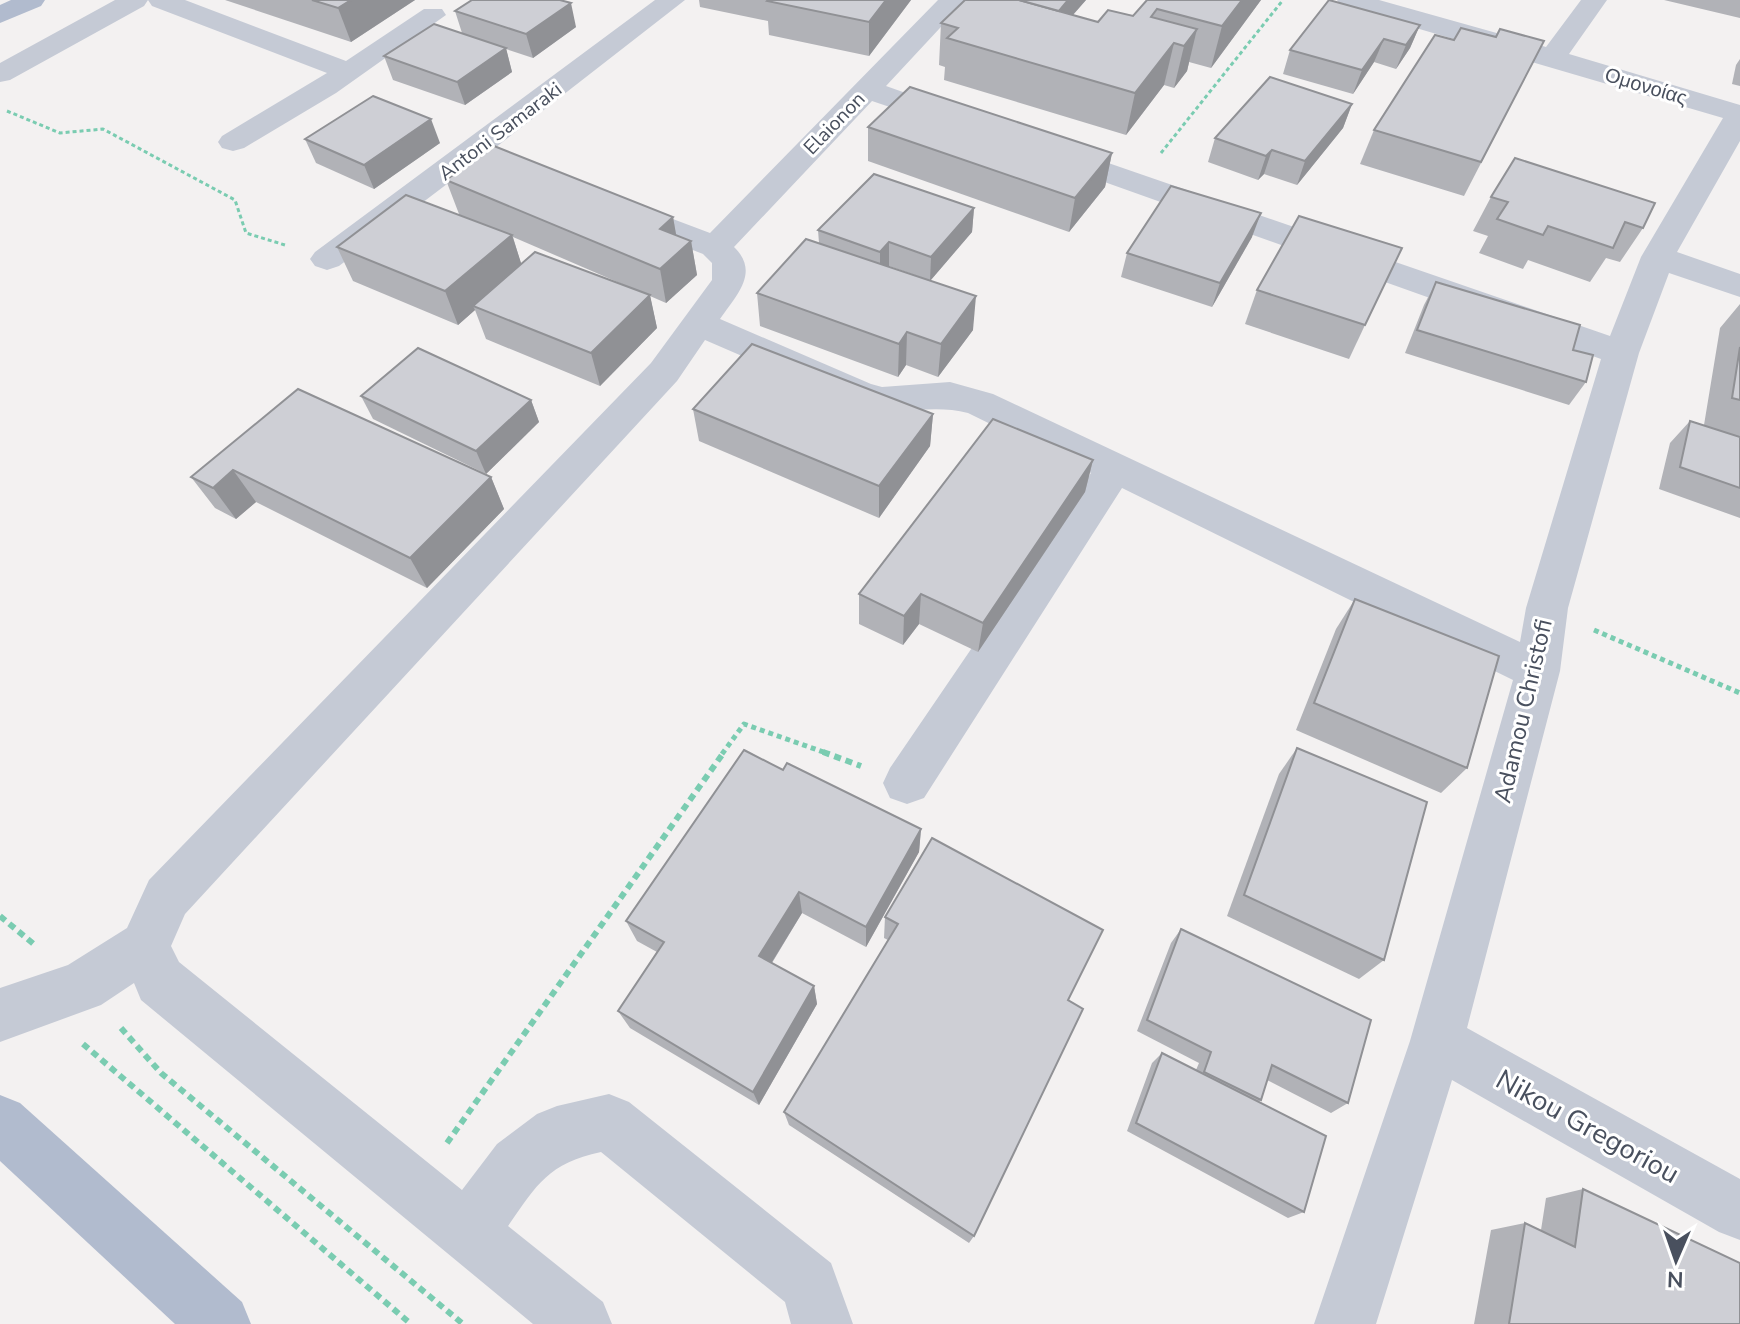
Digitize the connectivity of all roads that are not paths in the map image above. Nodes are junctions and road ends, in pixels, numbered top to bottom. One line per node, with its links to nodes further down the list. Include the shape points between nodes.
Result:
1 (32, 0): 8 (main road)
2 (135, 0): 12 (street)
3 (161, 0): 11 (street)
4 (672, 0): 16 (street, Antoni Samaraki)
5 (953, 0): 13 (street, Elaionon)
6 (1350, 0): 10 (street, Ομονοίας)
7 (1594, 0): 10 (street)
8 (0, 15)
9 (433, 15): 11 (street)
10 (1552, 58): 14 (street, Ομονοίας)
11 (349, 72): 15 (street)
12 (0, 74)
13 (867, 89): 17 (street, Elaionon); 22 (street)
14 (1740, 115): 18 (street, Adamou Christofi)
15 (233, 142)
16 (471, 154): 17 (street); 19 (street, Antoni Samaraki)
17 (715, 247): 21 (street, via 729,261 729,281)
18 (1658, 257): 20 (street); 22 (street, Adamou Christofi)
19 (327, 259)
20 (1740, 286)
21 (699, 323): 23 (street, via 860,394 882,400 950,395 980,403); 26 (street, via 664,372 167,897)
22 (1621, 353): 24 (street, Adamou Christofi, via 1547,608)
23 (1115, 468): 24 (street); 25 (street)
24 (1538, 671): 28 (street, Adamou Christofi)
25 (907, 783)
26 (152, 963): 27 (street); 31 (street)
27 (17, 1008)
28 (1437, 1041): 30 (street, Nikou Gregoriou); 35 (street, Adamou Christofi)
29 (0, 1123): 32 (main road)
30 (1740, 1211)
31 (469, 1230): 33 (street); 34 (street, via 517,1164 557,1134 609,1122 810,1284)
32 (220, 1324)
33 (581, 1324)
34 (822, 1324)
35 (1345, 1324)

